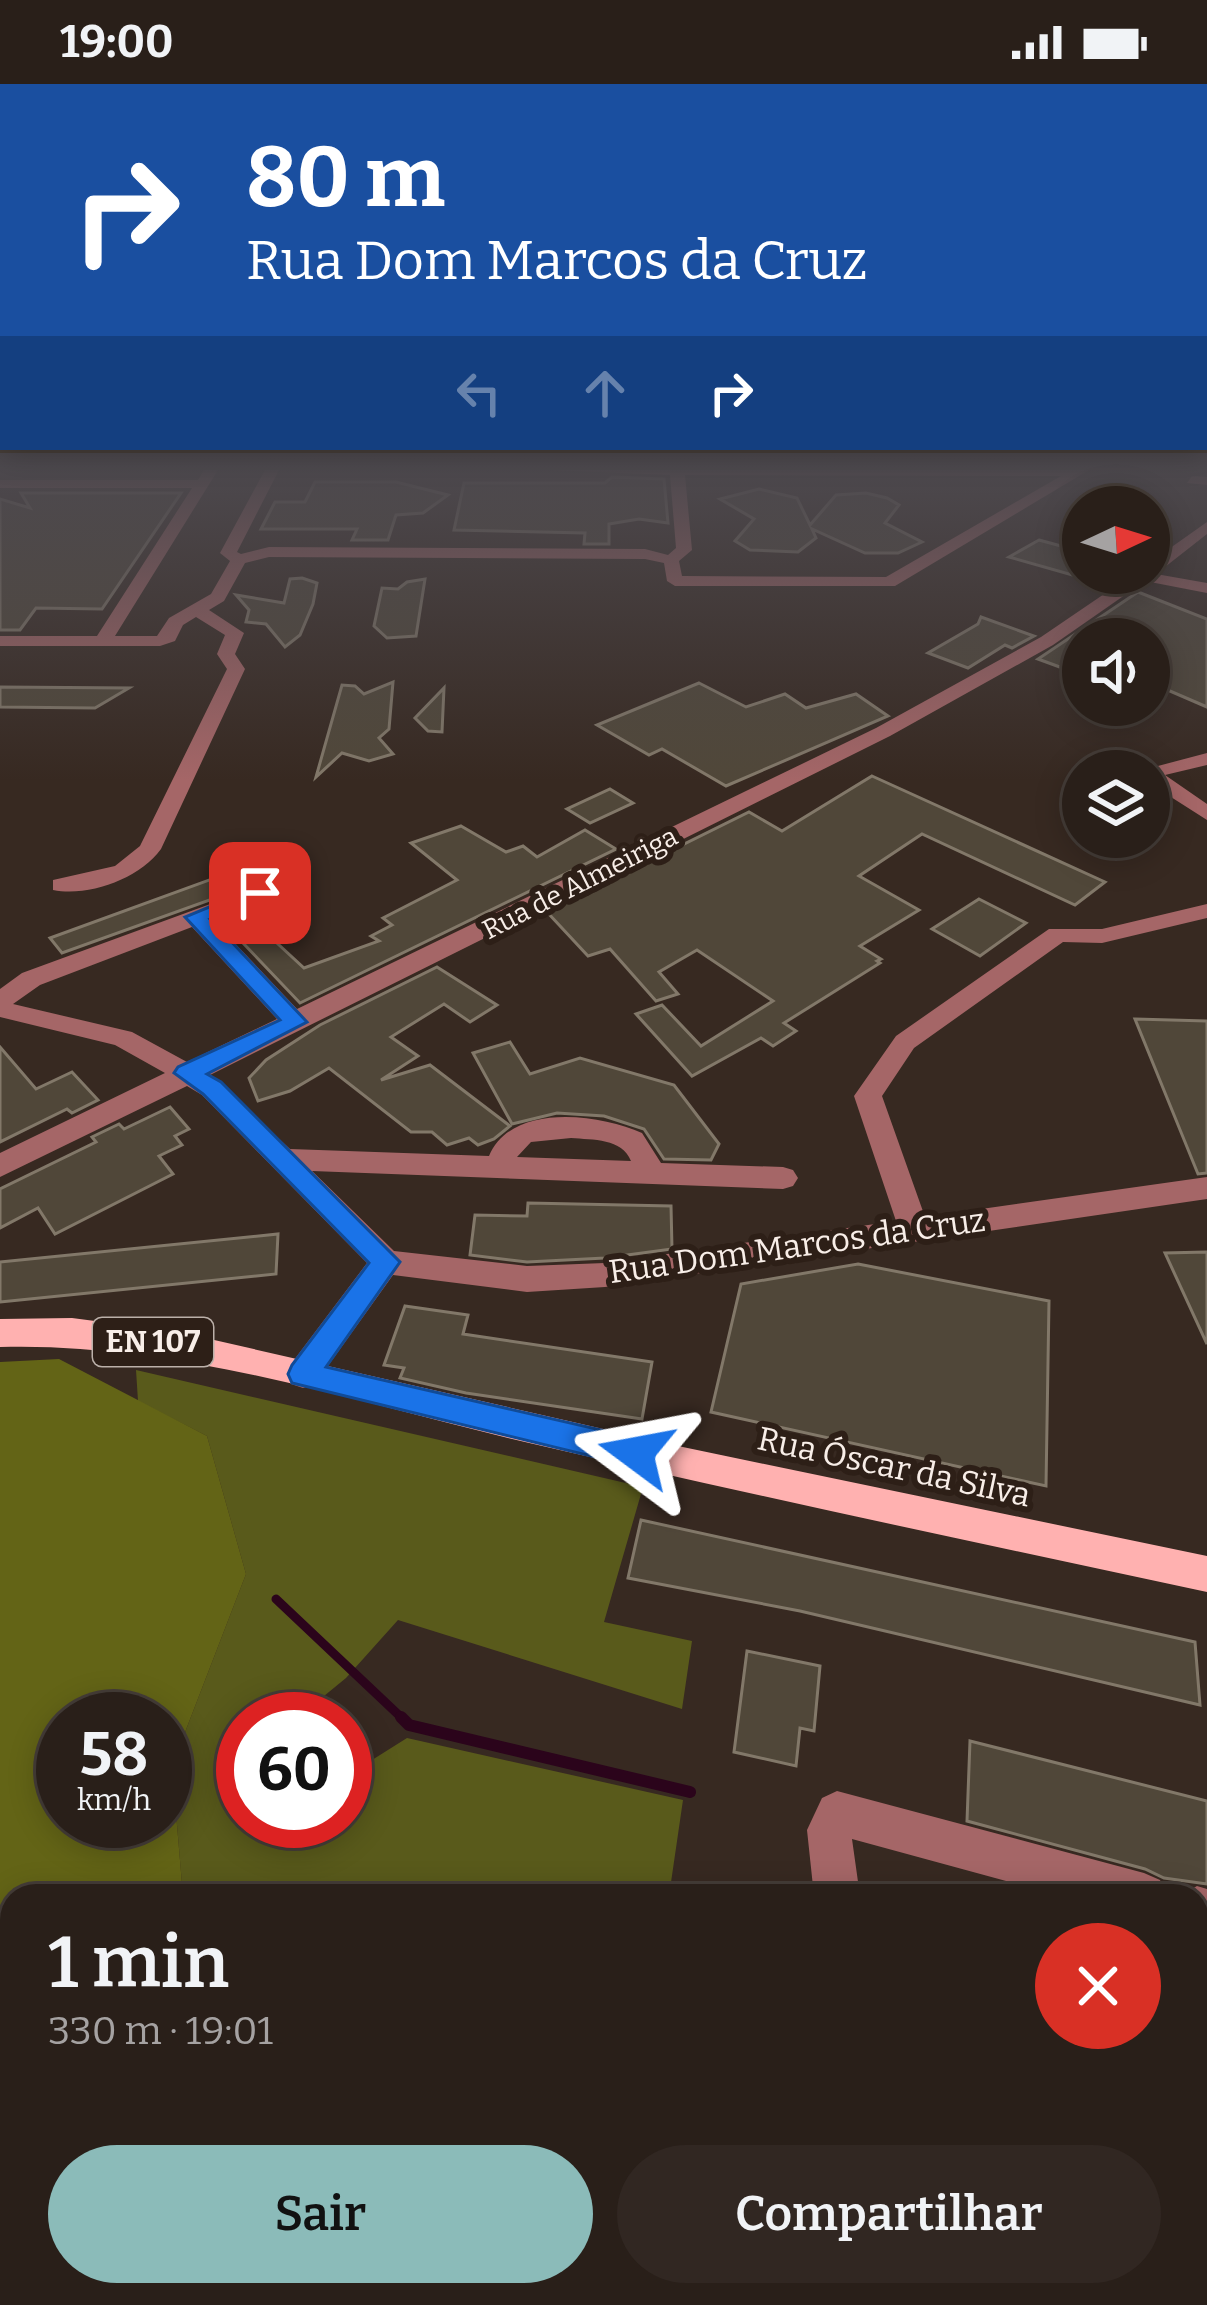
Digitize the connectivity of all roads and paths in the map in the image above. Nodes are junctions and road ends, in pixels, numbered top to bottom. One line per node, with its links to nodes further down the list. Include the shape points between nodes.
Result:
1 (145, 574): 10 (street)
2 (231, 574): 8 (street, via 218,597)
3 (674, 574): 4 (street, via 675,581 889,582)
4 (903, 574)
5 (1170, 579): 6 (street)
6 (1207, 588)
7 (1115, 594): 20 (street, Rua de Almeiriga, via 883,732)
8 (197, 610): 10 (street, via 175,622 169,637); 16 (street, via 235,633 226,654 236,669 158,833 143,860)
9 (0, 641): 10 (street)
10 (102, 642)
11 (1207, 759): 12 (street)
12 (1170, 768)
13 (1170, 788): 14 (street)
14 (1207, 814)
15 (292, 881): 18 (street)
16 (61, 885)
17 (1207, 911): 26 (street, via 1102,936 1058,934 905,1042 868,1096)
18 (196, 917): 19 (street, via 31,979); 20 (street)
19 (0, 1005): 21 (street, via 123,1038)
20 (295, 1022): 21 (street, Rua de Almeiriga)
21 (187, 1073): 22 (street); 23 (street, Rua de Almeiriga)
22 (283, 1159): 24 (street); 27 (street)
23 (0, 1166)
24 (783, 1178)
25 (1207, 1188): 26 (street, Rua Dom Marcos da Cruz)
26 (915, 1231): 27 (street, Rua Dom Marcos da Cruz, via 527,1280)
27 (386, 1262): 29 (street)
28 (0, 1333): 29 (main road, Rua Óscar da Silva / EN 107, via 72,1331)
29 (303, 1374): 30 (main road, Rua Óscar da Silva / EN 107)
30 (1207, 1574)
31 (836, 1884): 32 (street, via 829,1830 837,1814)
32 (1099, 1884)

